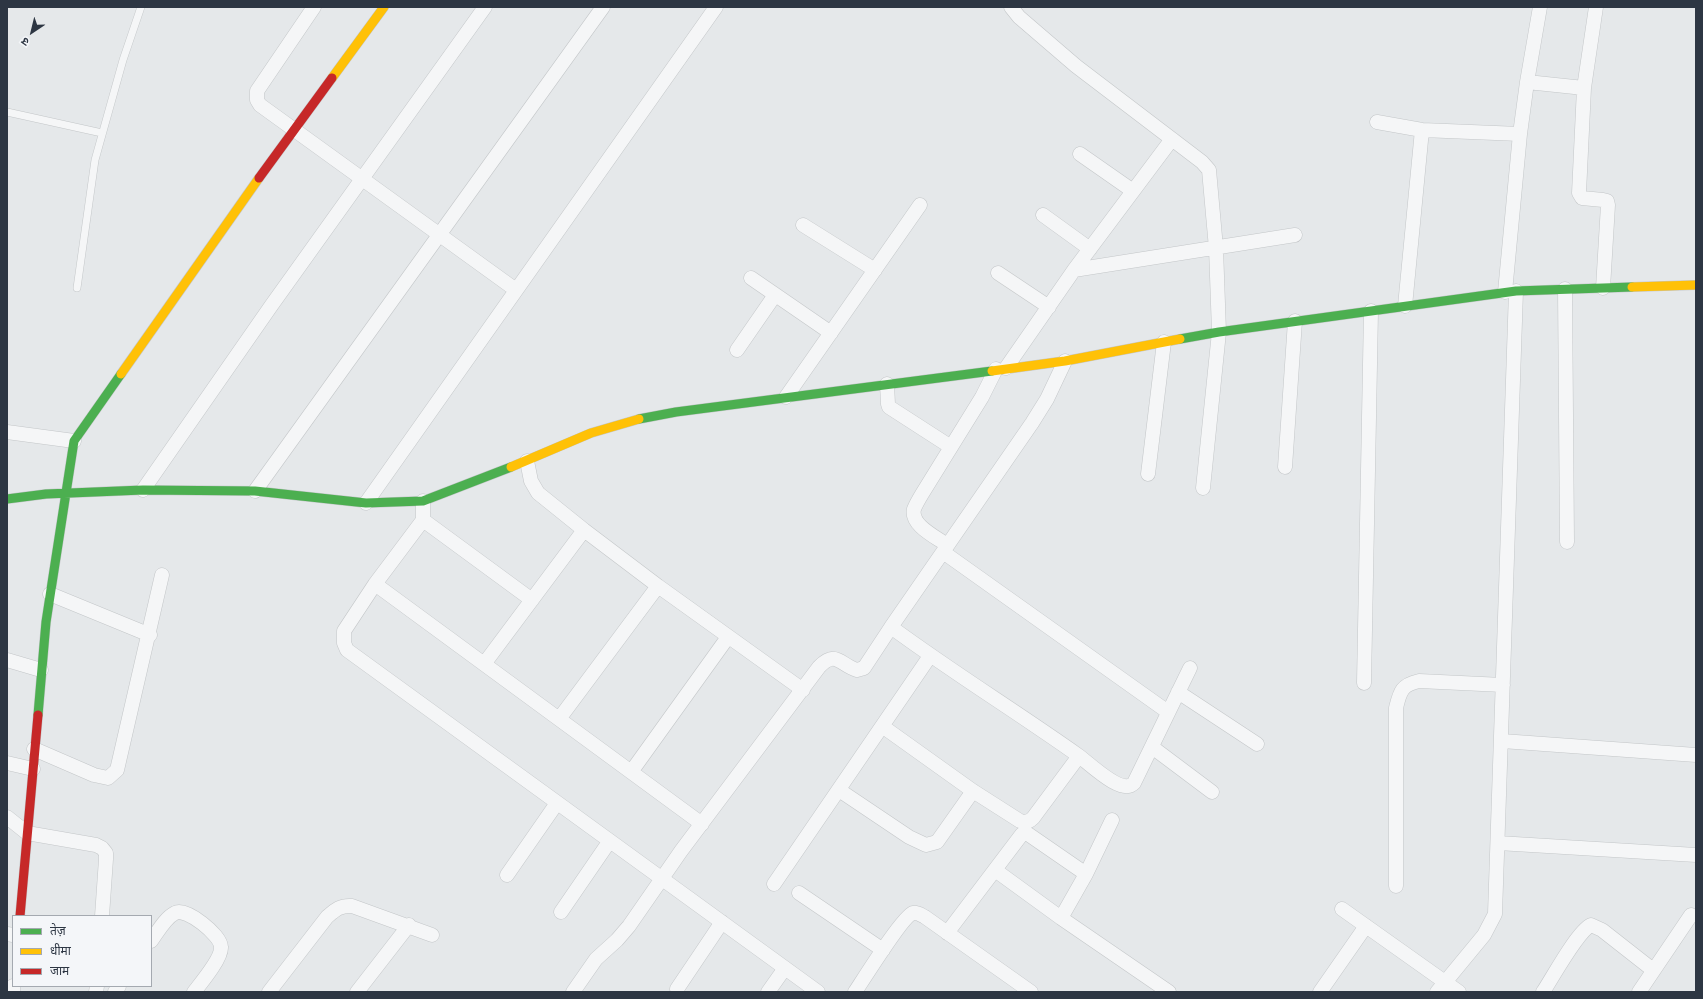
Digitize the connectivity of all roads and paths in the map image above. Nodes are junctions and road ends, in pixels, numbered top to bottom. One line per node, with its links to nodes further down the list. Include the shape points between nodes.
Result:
1 (141, 7): 16 (lane)
2 (314, 7): 14 (street, via 257,91 260,105)
3 (384, 7): 14 (street)
4 (485, 7): 20 (street)
5 (603, 7): 25 (street)
6 (716, 7): 37 (street)
7 (1011, 7): 18 (street, via 1019,17 1076,66)
8 (1540, 7): 10 (street)
9 (1596, 7): 11 (street)
10 (1527, 82): 11 (street); 17 (street)
11 (1584, 88): 35 (street, via 1579,193 1582,198 1604,200 1608,205)
12 (7, 112): 16 (lane)
13 (1376, 122): 15 (street)
14 (294, 130): 20 (street); 53 (street)
15 (1422, 130): 17 (street); 40 (street)
16 (102, 133): 34 (lane, via 95,160)
17 (1520, 134): 38 (street)
18 (1172, 139): 21 (street); 27 (street, via 1209,170)
19 (1080, 154): 21 (street)
20 (362, 178): 25 (street); 59 (street)
21 (1133, 191): 28 (street)
22 (920, 205): 29 (street)
23 (1043, 215): 28 (street)
24 (803, 225): 29 (street)
25 (438, 235): 37 (street); 60 (street)
26 (1295, 235): 27 (street)
27 (1216, 248): 30 (street); 44 (street)
28 (1090, 249): 30 (street)
29 (874, 270): 45 (street)
30 (1074, 270): 41 (street)
31 (998, 273): 41 (street)
32 (751, 278): 39 (street)
33 (1696, 285): 35 (street)
34 (77, 288)
35 (1603, 288): 36 (street)
36 (1565, 289): 38 (street); 67 (street)
37 (516, 290): 64 (street)
38 (1511, 291): 40 (street); 83 (street)
39 (775, 295): 45 (street); 47 (street)
40 (1405, 306): 42 (street)
41 (1049, 307): 49 (street)
42 (1370, 311): 43 (street); 82 (street)
43 (1295, 321): 44 (street); 56 (street)
44 (1219, 332): 46 (street); 58 (street)
45 (830, 333): 51 (street)
46 (1164, 342): 48 (street); 57 (street)
47 (737, 350)
48 (1065, 360): 49 (street); 68 (street, via 1032,423)
49 (1001, 369): 50 (street); 54 (street)
50 (887, 384): 51 (street); 54 (street, via 889,407)
51 (786, 397): 55 (street, via 631,420 591,433)
52 (7, 432): 53 (street)
53 (74, 441): 61 (street)
54 (951, 447): 68 (street, via 914,509 915,520)
55 (526, 461): 63 (street); 66 (street, via 531,482 538,493)
56 (1285, 466)
57 (1148, 474)
58 (1203, 488)
59 (143, 490): 60 (street); 61 (street)
60 (255, 491): 64 (street)
61 (66, 493): 62 (street); 72 (street)
62 (7, 498)
63 (423, 501): 64 (street); 65 (street)
64 (366, 503)
65 (423, 520): 70 (street); 73 (street)
66 (584, 530): 71 (street); 73 (street)
67 (1567, 542)
68 (945, 549): 74 (street); 86 (street)
69 (162, 575): 75 (street)
70 (375, 584): 79 (street); 101 (street, via 344,631 347,650)
71 (658, 586): 76 (street); 87 (street)
72 (50, 594): 75 (street); 81 (street)
73 (532, 600): 79 (street)
74 (891, 627): 77 (street); 84 (street, via 864,668 857,670 838,659 827,659)
75 (150, 635): 92 (street, via 120,759 113,775 108,778 94,775)
76 (728, 637): 84 (street); 97 (street)
77 (930, 656): 88 (street); 94 (street)
78 (7, 660): 81 (street)
79 (484, 664): 87 (street)
80 (1190, 668): 85 (street)
81 (41, 670): 92 (street)
82 (1364, 683)
83 (1503, 685): 89 (street); 114 (street, via 1419,681 1403,688 1396,708)
84 (803, 690): 104 (street)
85 (1178, 692): 86 (street); 90 (street)
86 (1168, 712): 91 (street)
87 (559, 719): 97 (street)
88 (882, 726): 98 (street); 99 (street)
89 (1502, 741): 93 (street); 107 (street)
90 (1257, 744)
91 (1152, 747): 94 (street, via 1134,784 1129,787 1115,784); 100 (street)
92 (34, 750): 96 (street)
93 (1696, 755)
94 (1079, 756): 99 (street, via 1028,822 1020,821)
95 (7, 763): 96 (street)
96 (33, 769): 105 (street)
97 (631, 772): 104 (street)
98 (839, 790): 99 (street, via 909,837 926,845 937,842); 113 (street)
99 (973, 791)
100 (1212, 792)
101 (557, 803): 106 (street); 111 (street)
102 (7, 817): 105 (street)
103 (1112, 820): 110 (street)
104 (702, 824): 112 (street)
105 (27, 834): 118 (street); 119 (street, via 90,843 102,848 106,853)
106 (609, 842): 112 (street); 117 (street)
107 (1498, 843): 108 (street); 131 (street, via 1495,914 1484,935)
108 (1696, 855)
109 (995, 870): 110 (street, via 1018,837 1025,834); 121 (street); 125 (street)
110 (1086, 874): 121 (street)
111 (506, 875)
112 (663, 880): 122 (street); 136 (street, via 623,934 596,959)
113 (774, 884)
114 (1396, 886)
115 (799, 893): 128 (street)
116 (1342, 909): 124 (street)
117 (561, 912)
118 (20, 915)
119 (102, 915)
120 (1691, 915): 130 (street)
121 (1061, 918): 141 (street)
122 (722, 922): 129 (street); 132 (street)
123 (408, 925): 126 (street); 134 (street, via 352,906 338,907 327,917); 135 (street)
124 (1366, 926): 131 (street); 142 (street)
125 (947, 933): 128 (street, via 925,917 910,914); 140 (street)
126 (432, 935)
127 (152, 940): 133 (street, via 175,912 190,916 215,933 222,948)
128 (883, 950): 139 (street)
129 (785, 968): 137 (street); 138 (street)
130 (1653, 970): 144 (street, via 1602,930 1591,925 1584,930); 145 (street)
131 (1441, 987): 143 (street)
132 (677, 989)
133 (194, 992)
134 (269, 992)
135 (357, 992)
136 (573, 992)
137 (768, 992)
138 (818, 992)
139 (856, 992)
140 (1031, 992)
141 (1169, 992)
142 (1320, 992)
143 (1459, 992)
144 (1543, 992)
145 (1639, 992)

